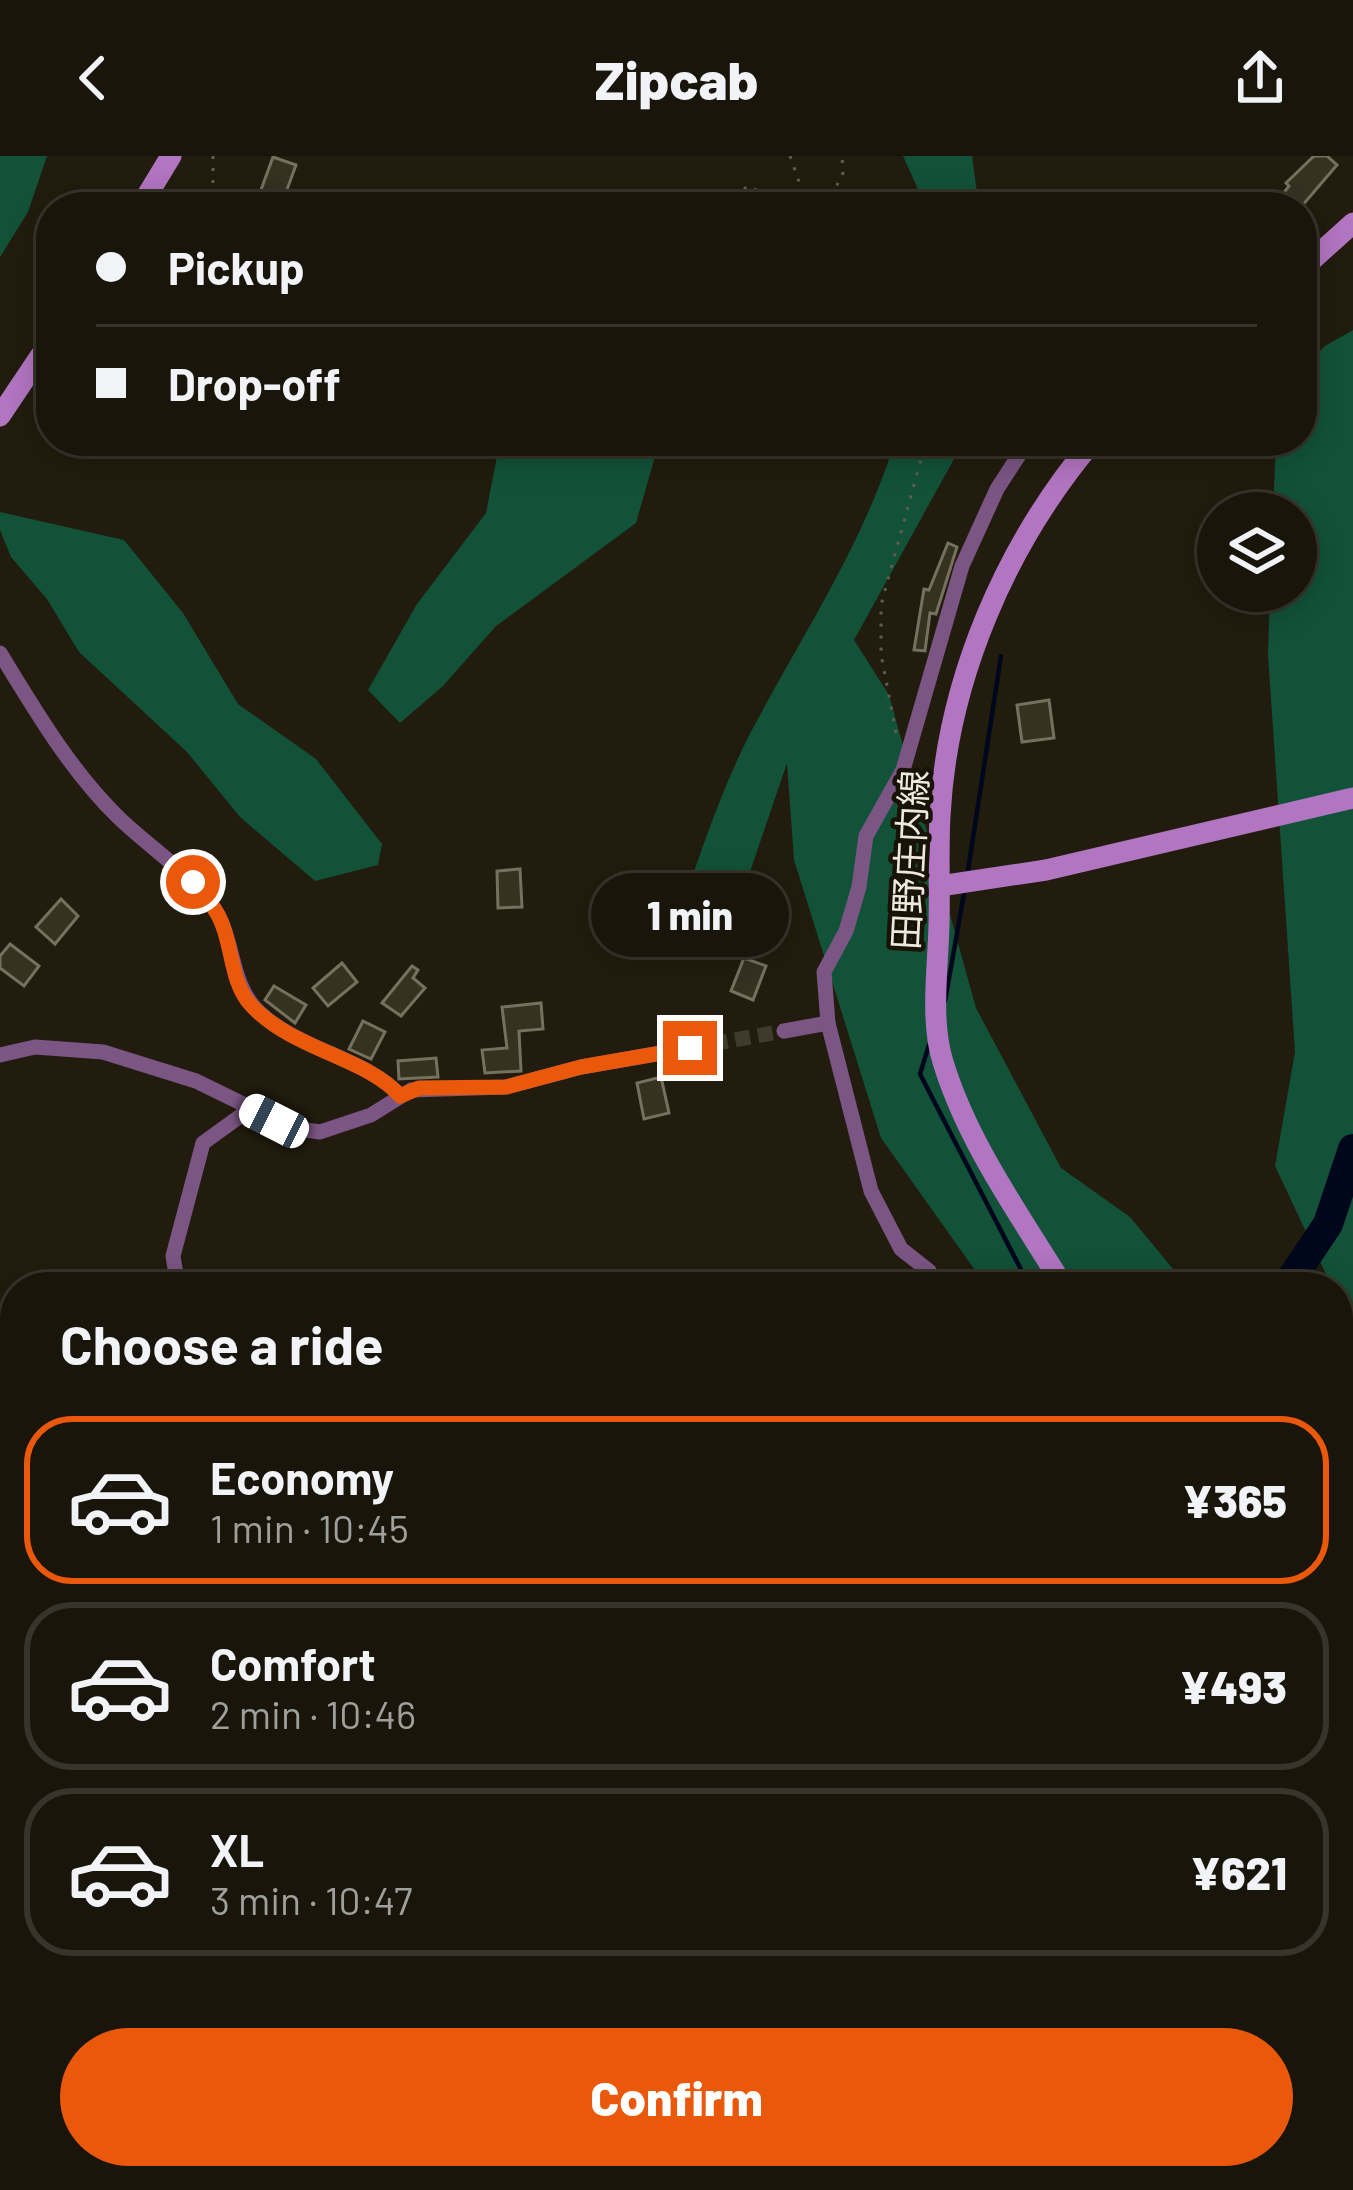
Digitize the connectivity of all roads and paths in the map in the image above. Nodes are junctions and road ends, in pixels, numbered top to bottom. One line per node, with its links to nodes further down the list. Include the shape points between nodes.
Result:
1 (171, 156): 5 (main road)
2 (213, 156): 6 (path)
3 (790, 156): 7 (path)
4 (842, 156): 8 (path)
5 (149, 192)
6 (213, 192)
7 (805, 192)
8 (835, 192)
9 (1353, 223): 10 (main road)
10 (1317, 255)
11 (36, 362): 12 (main road)
12 (0, 416)
13 (922, 456): 17 (path, via 881,604)
14 (1018, 456): 20 (street, via 962,566 903,770 866,836 860,887 824,973)
15 (1080, 456): 19 (main road, 田野庄内線, via 1049,493 970,660 951,730)
16 (0, 653): 24 (street, via 95,793 219,916 248,1003 296,1041)
17 (896, 733)
18 (1353, 798): 19 (main road, via 1046,870)
19 (940, 886): 28 (main road, 田野庄内線, via 941,1057 967,1127)
20 (828, 1022): 21 (street); 27 (street, via 871,1191 902,1249)
21 (784, 1031)
22 (690, 1048): 24 (street, via 506,1087 419,1088)
23 (0, 1055): 25 (street, via 35,1047 104,1052)
24 (400, 1096): 25 (street, via 348,1126 320,1132)
25 (250, 1108): 26 (street, via 203,1143)
26 (176, 1272)
27 (930, 1272)
28 (1055, 1272)

